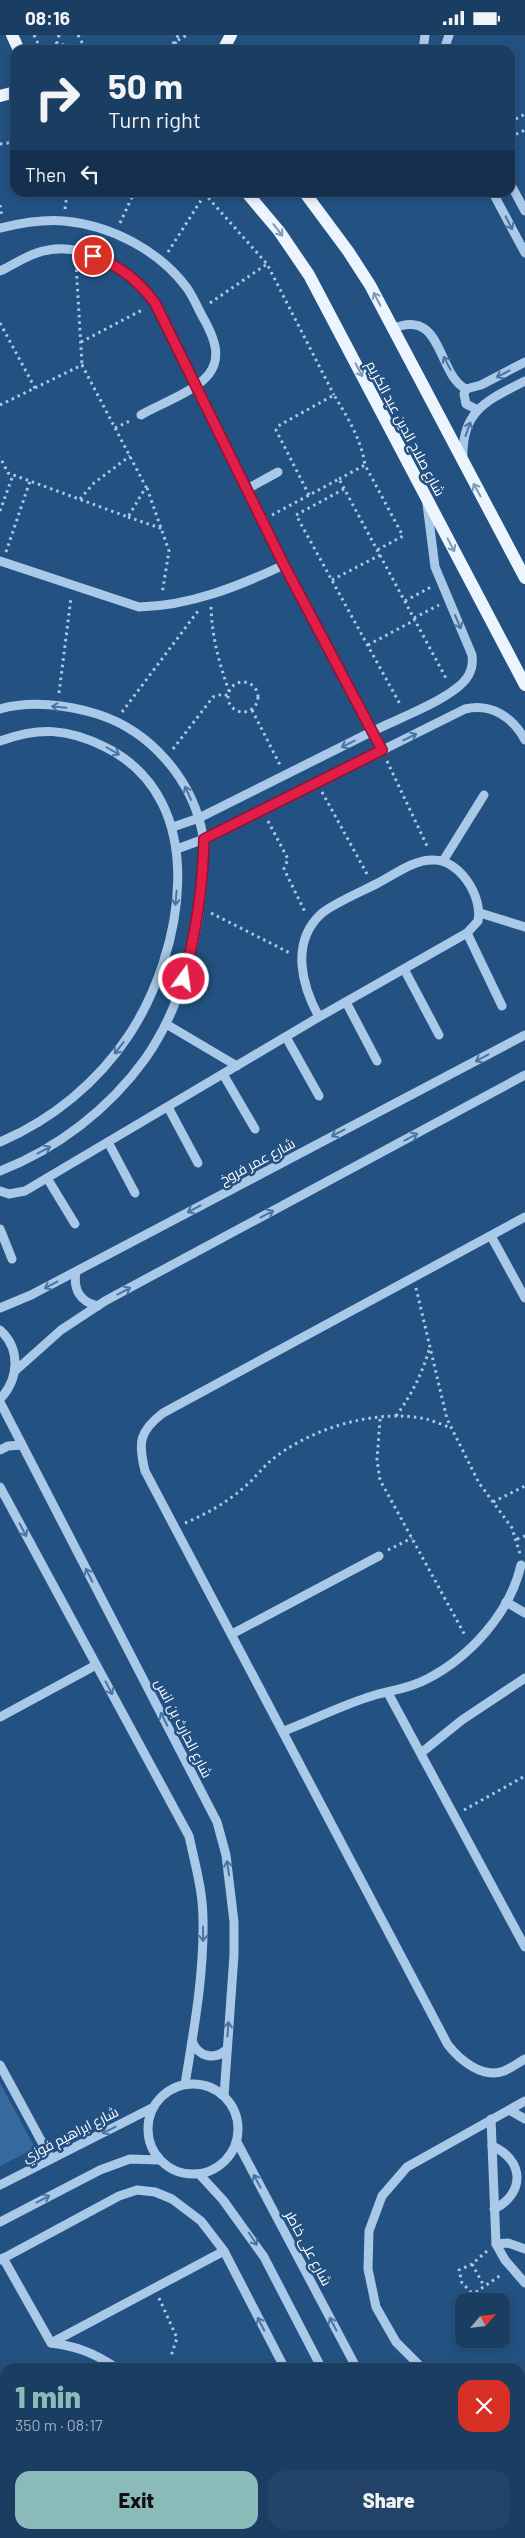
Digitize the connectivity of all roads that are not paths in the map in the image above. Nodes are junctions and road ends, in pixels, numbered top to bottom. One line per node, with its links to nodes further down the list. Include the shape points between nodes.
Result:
1 (515, 192): 5 (street)
2 (250, 197): 19 (main road, شارع صلاح الدين عبد الكريم, one-way to 19, via 309,275)
3 (308, 197): 9 (main road, one-way to 3, via 370,285)
4 (495, 197): 7 (street, one-way to 7)
5 (525, 211)
6 (0, 228): 12 (street, via 27,221 63,221 99,227 132,241 162,262 187,288 215,339 216,357 210,374)
7 (525, 253)
8 (0, 271): 12 (street, via 36,253 60,249 106,261 125,271 155,303)
9 (392, 329): 13 (street, one-way to 9, via 458,384 427,332 414,325); 16 (main road)
10 (525, 362): 13 (street, one-way to 13, via 481,385)
11 (525, 381): 14 (street, via 488,400)
12 (196, 385): 15 (street); 18 (street)
13 (466, 389): 14 (street, via 466,404)
14 (478, 410): 16 (street, one-way to 14, via 464,440)
15 (141, 415)
16 (463, 465): 22 (main road, one-way to 16)
17 (278, 472): 18 (street)
18 (247, 489): 21 (street)
19 (427, 501): 23 (main road, شارع صلاح الدين عبد الكريم, one-way to 23); 25 (street, one-way to 25, via 433,556 440,582 473,664 470,673 453,691)
20 (1, 561): 21 (street, via 139,607 236,587)
21 (284, 565): 25 (street)
22 (525, 579)
23 (525, 685)
24 (0, 709): 30 (street, one-way to 24, via 185,786 165,758 140,735 115,721 78,708)
25 (372, 731): 28 (street); 30 (street, one-way to 30)
26 (525, 740): 28 (street, one-way to 26, via 465,709 476,707 502,714 514,723)
27 (0, 741): 31 (street, one-way to 31, via 27,732 58,731 89,739 117,752 141,773 160,798)
28 (382, 750): 32 (street)
29 (484, 795): 34 (street)
30 (199, 817): 31 (street); 32 (street)
31 (172, 827): 33 (street)
32 (204, 839): 33 (street); 42 (street, via 203,886 196,933 184,979)
33 (177, 849): 53 (street, one-way to 53, via 176,898 168,946 152,992 129,1035 99,1073 63,1106)
34 (439, 860): 35 (street, via 452,865 468,883); 41 (street, via 416,863 321,914 312,925 302,959 305,989)
35 (480, 913): 36 (street); 37 (street)
36 (525, 927)
37 (467, 933): 38 (street); 40 (street)
38 (404, 969): 39 (street); 43 (street)
39 (346, 1002): 41 (street); 46 (street)
40 (502, 1006)
41 (319, 1017): 45 (street)
42 (166, 1024): 47 (street); 56 (street, one-way to 42, via 54,1144 88,1120 118,1091)
43 (439, 1035)
44 (525, 1035): 65 (street, شارع عمر فروخ, one-way to 65)
45 (286, 1037): 47 (street); 50 (street)
46 (377, 1061)
47 (238, 1066): 48 (street)
48 (223, 1074): 51 (street); 52 (street)
49 (525, 1075): 67 (street, one-way to 49)
50 (319, 1096)
51 (168, 1107): 54 (street); 55 (street)
52 (255, 1129)
53 (0, 1142)
54 (108, 1142): 57 (street); 59 (street)
55 (198, 1163)
56 (0, 1171)
57 (47, 1178): 58 (street, via 25,1191); 61 (street)
58 (0, 1191)
59 (135, 1193)
60 (525, 1217): 63 (street)
61 (75, 1224)
62 (0, 1229): 64 (street)
63 (491, 1236): 66 (street); 79 (street, via 152,1421 143,1433 140,1451 145,1471)
64 (12, 1259)
65 (76, 1272): 67 (street, via 75,1285 80,1297); 68 (street, شارع عمر فروخ, one-way to 68)
66 (525, 1298)
67 (98, 1306): 70 (street, via 61,1330)
68 (0, 1308)
69 (0, 1330): 70 (street, via 11,1343)
70 (15, 1371): 71 (street)
71 (0, 1401): 72 (street, شارع الحارث بن انس)
72 (22, 1445): 73 (street, via 8,1446); 88 (street, شارع الحارث بن انس, one-way to 72, via 234,1922 226,1855 217,1822)
73 (0, 1451)
74 (0, 1487): 80 (street, one-way to 80)
75 (379, 1555): 79 (street)
76 (521, 1565): 77 (street)
77 (506, 1602): 78 (street); 82 (street, via 490,1627 450,1665 426,1680)
78 (525, 1613)
79 (232, 1634): 84 (street)
80 (96, 1665): 83 (street); 87 (street, one-way to 87, via 189,1837 203,1918 203,1959)
81 (525, 1678): 85 (street, via 462,1720)
82 (388, 1693): 84 (street); 85 (street)
83 (0, 1717)
84 (284, 1731): 89 (street, via 448,2045 471,2066 486,2071 502,2072)
85 (421, 1753): 86 (street)
86 (525, 1947)
87 (192, 2040): 88 (street, via 196,2050 206,2056 217,2055); 91 (street)
88 (227, 2049): 92 (street, شارع الحارث بن انس)
89 (525, 2059)
90 (0, 2065): 100 (street)
91 (185, 2084): 92 (street, via 206,2086); 94 (street, via 166,2092)
92 (224, 2095): 98 (street, via 234,2109 238,2125)
93 (525, 2101): 95 (street)
94 (152, 2108): 100 (street, شارع ابراهيم فوزي, one-way to 100); 101 (street, via 147,2126 149,2144)
95 (509, 2110): 96 (street); 97 (street)
96 (491, 2119): 99 (street); 116 (street, via 407,2167 382,2196 369,2231 368,2269 376,2307 396,2342)
97 (525, 2119)
98 (237, 2142): 102 (street, via 223,2164); 115 (street, شارع على خاطر, one-way to 98)
99 (492, 2147): 104 (street); 104 (street, via 510,2157 518,2177 511,2197)
100 (51, 2159): 103 (street, شارع ابراهيم فوزي)
101 (159, 2161): 102 (street, via 178,2172); 105 (street, one-way to 101, via 100,2170 130,2159)
102 (200, 2175): 114 (street, one-way to 114, via 223,2199 264,2257)
103 (0, 2185)
104 (494, 2209): 106 (street)
105 (0, 2222)
106 (497, 2246): 107 (street, via 508,2243); 110 (street)
107 (525, 2249)
108 (224, 2251): 109 (street, via 214,2235 188,2209 155,2192 137,2190 119,2196); 111 (street); 113 (street, one-way to 108)
109 (2, 2259): 111 (street)
110 (525, 2283)
111 (51, 2343): 112 (street, via 74,2346)
112 (109, 2363)
113 (282, 2363)
114 (320, 2363)
115 (354, 2363)
116 (417, 2363)

